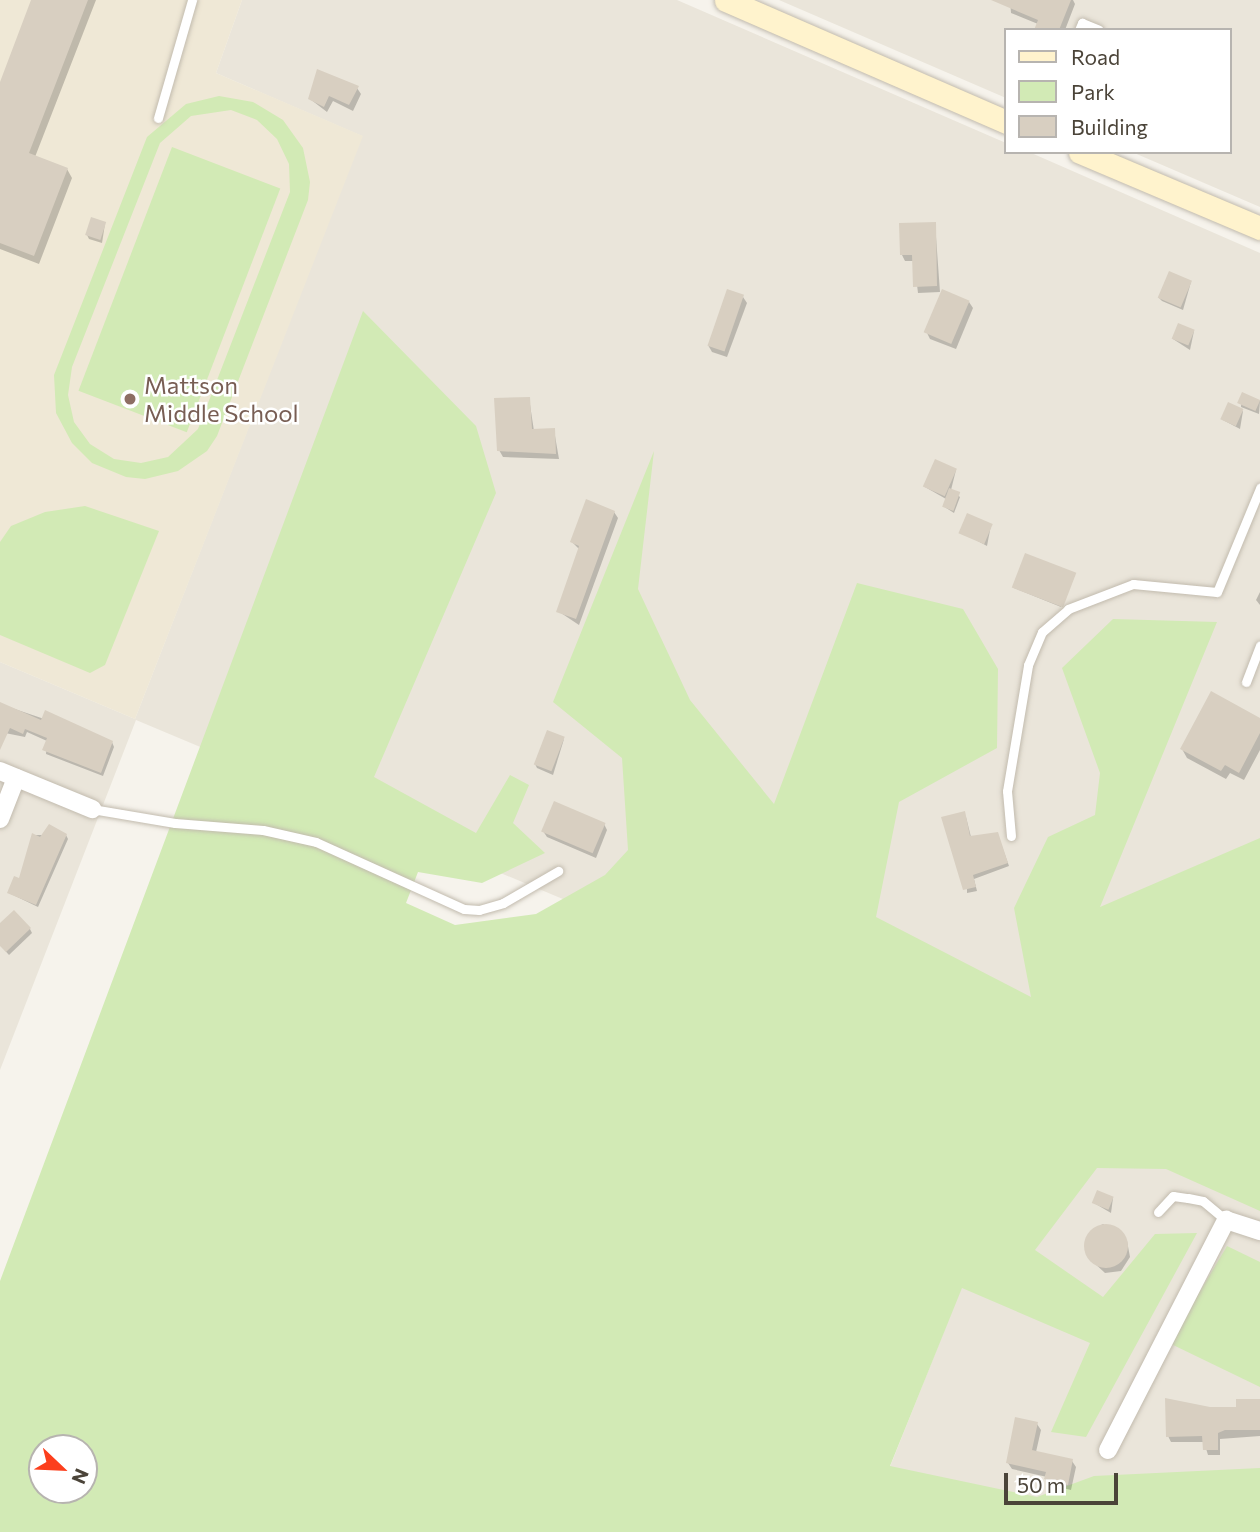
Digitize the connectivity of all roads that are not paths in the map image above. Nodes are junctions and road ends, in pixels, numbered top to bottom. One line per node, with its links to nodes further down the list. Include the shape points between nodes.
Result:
1 (192, 0): 6 (lane)
2 (726, 0): 5 (street)
3 (1080, 28): 4 (lane, via 1082,23)
4 (1094, 28)
5 (1004, 117)
6 (158, 118)
7 (1085, 154): 8 (street)
8 (1260, 228)
9 (1260, 488): 15 (lane, via 1217,592 1133,584 1068,609 1042,632 1028,665 1007,791)
10 (1260, 646): 11 (lane)
11 (1246, 682)
12 (8, 774): 13 (street); 14 (street)
13 (92, 809): 16 (lane, via 175,823 263,830 316,842 464,909 503,903)
14 (0, 819)
15 (1011, 836)
16 (558, 871)
17 (1158, 1212): 18 (lane, via 1173,1196 1203,1201)
18 (1226, 1220): 19 (street); 20 (street)
19 (1260, 1231)
20 (1108, 1450)

